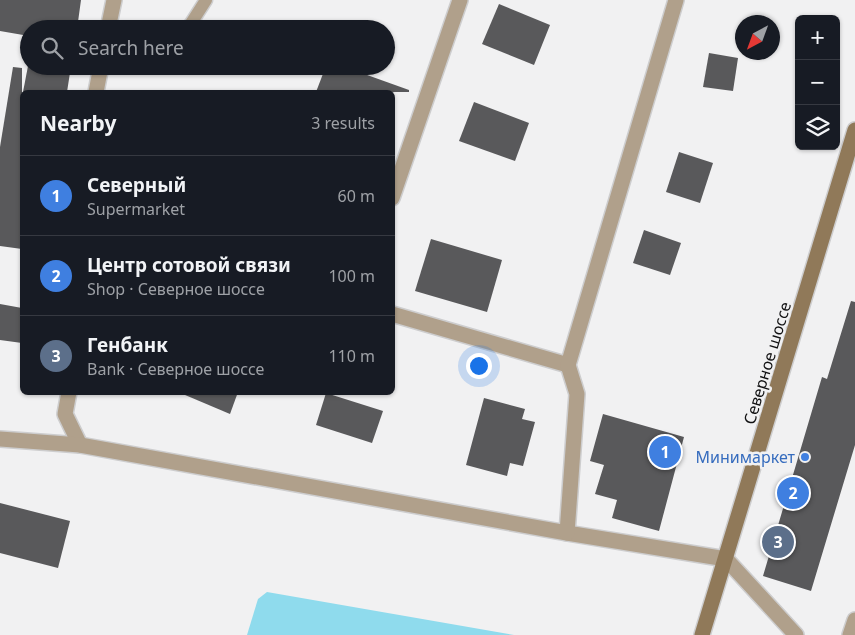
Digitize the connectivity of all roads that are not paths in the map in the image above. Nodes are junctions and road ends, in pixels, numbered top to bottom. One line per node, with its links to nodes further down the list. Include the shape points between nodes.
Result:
1 (114, 0): 5 (street)
2 (206, 0): 6 (lane)
3 (460, 0): 11 (street)
4 (676, 0): 13 (street)
5 (110, 20)
6 (194, 20)
7 (99, 75): 8 (street)
8 (96, 90)
9 (855, 130): 10 (main road, Северное шоссе)
10 (850, 164): 18 (main road, Северное шоссе)
11 (395, 189)
12 (395, 315): 13 (street)
13 (568, 365): 17 (street, via 577,394)
14 (68, 395): 16 (street, via 65,414)
15 (0, 440): 16 (street)
16 (80, 445): 17 (street)
17 (567, 533): 18 (street)
18 (726, 560): 20 (main road, Северное шоссе); 21 (street)
19 (855, 620): 22 (street)
20 (702, 635)
21 (796, 635)
22 (850, 635)

